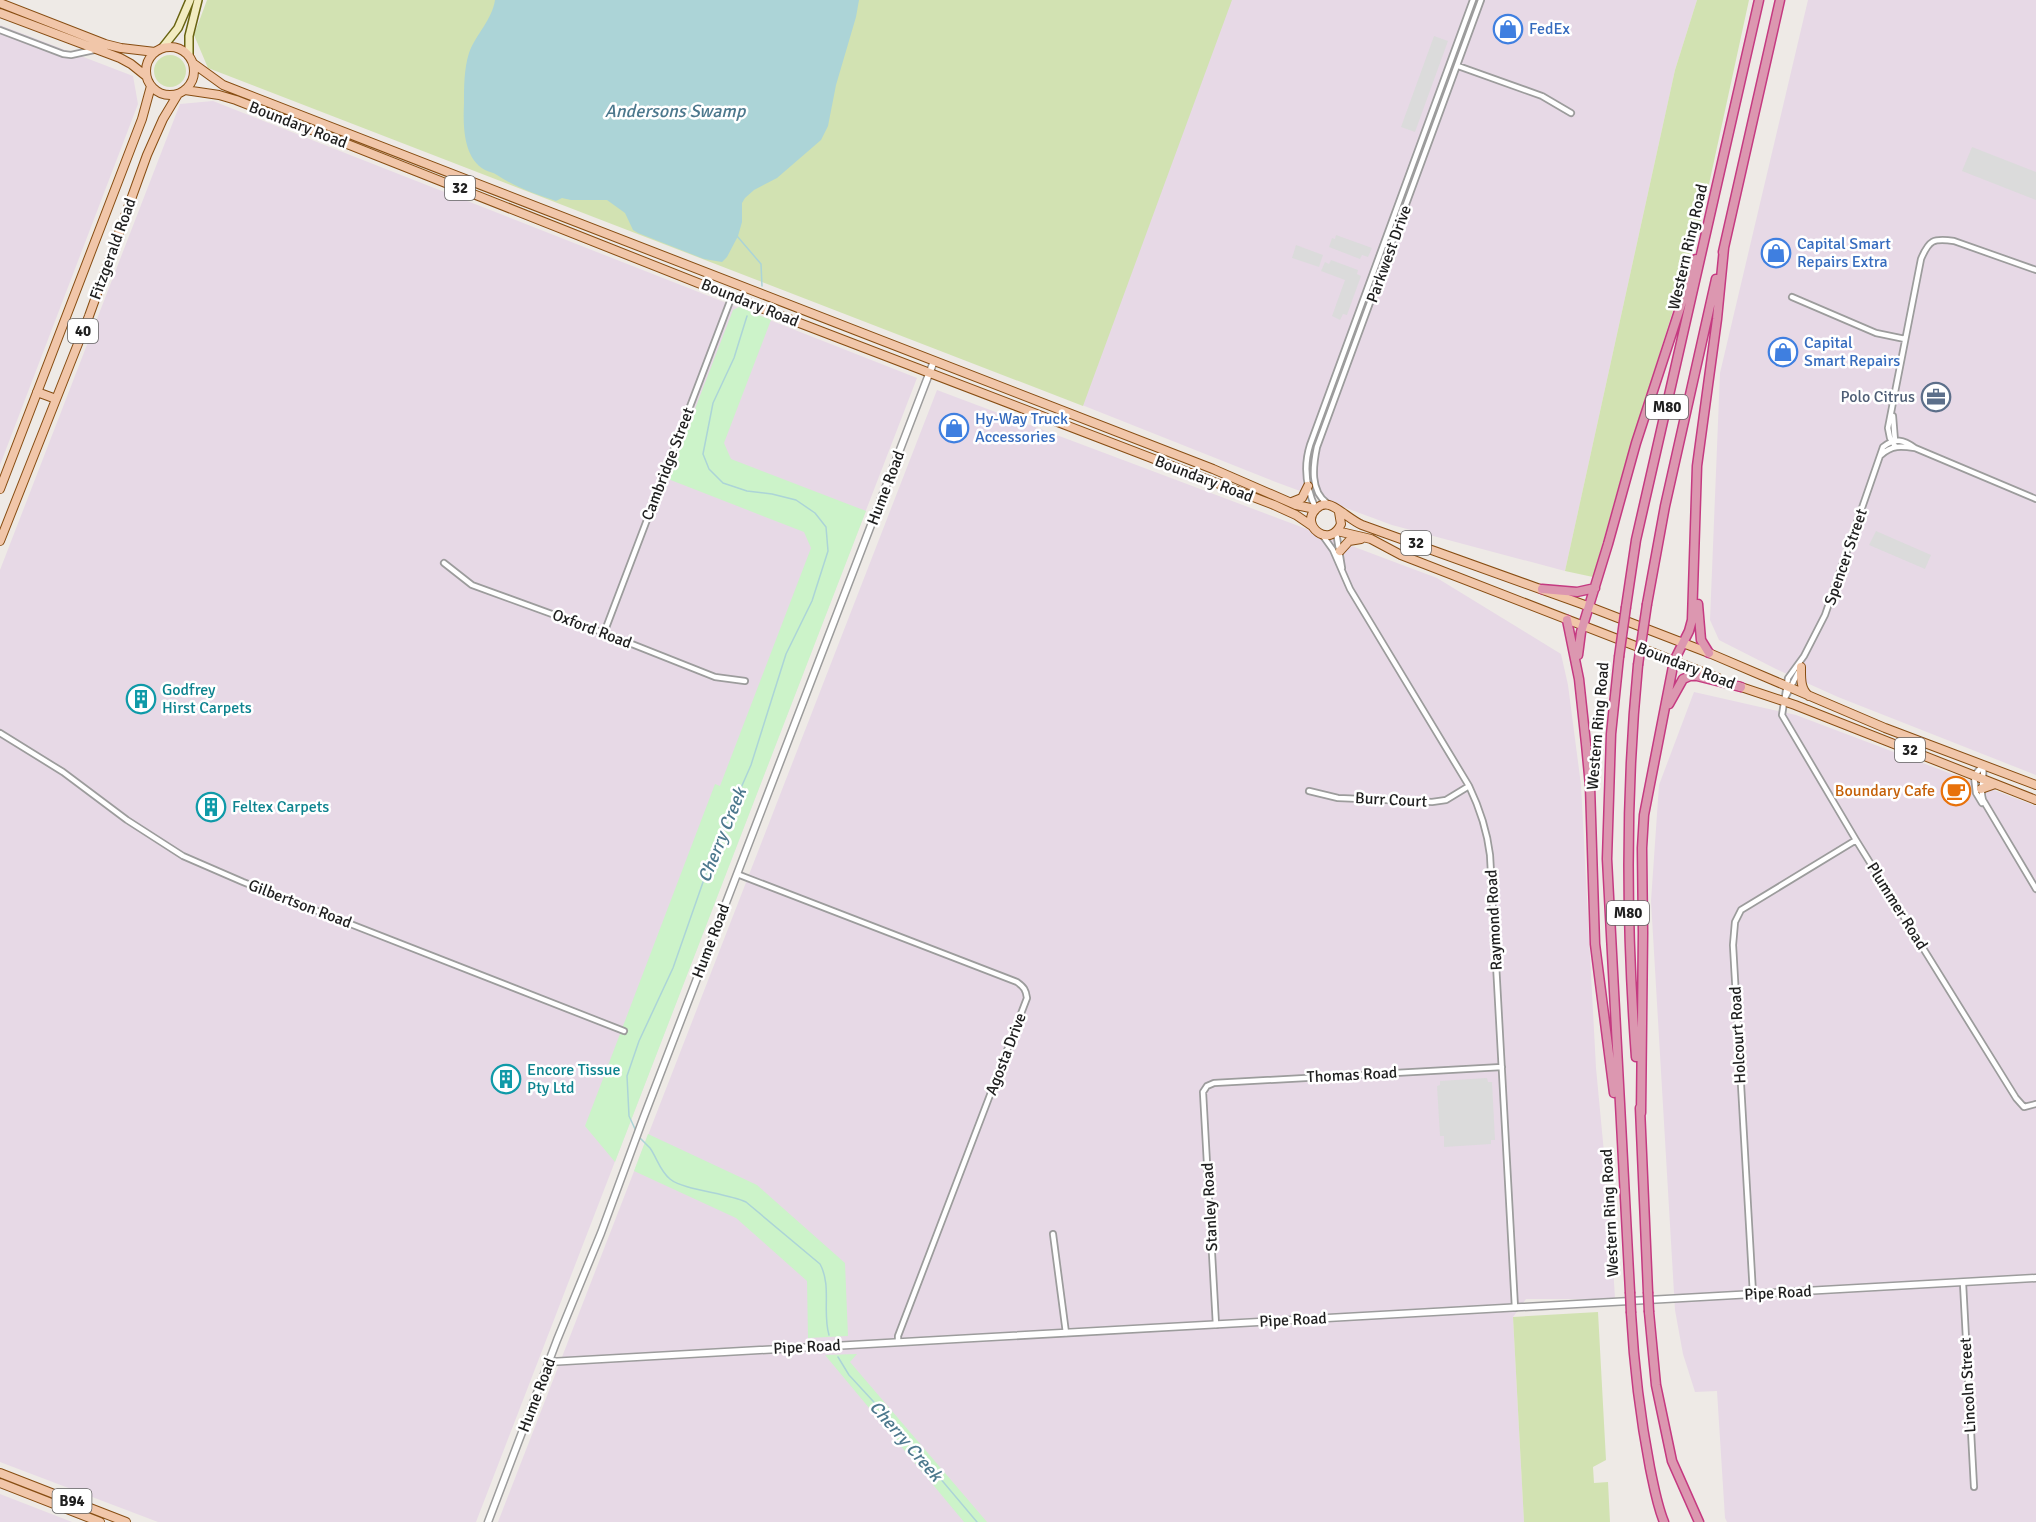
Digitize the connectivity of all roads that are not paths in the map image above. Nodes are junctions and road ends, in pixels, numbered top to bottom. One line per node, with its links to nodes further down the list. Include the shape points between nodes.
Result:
1 (190, 0): 10 (main road, via 178,28)
2 (198, 0): 13 (main road, via 189,36)
3 (1473, 0): 14 (street, Parkwest Drive)
4 (1481, 0): 16 (street, Parkwest Drive)
5 (1759, 0): 21 (highway, Western Ring Road / M80)
6 (1780, 0): 22 (highway, Western Ring Road / M80)
7 (0, 3): 12 (main road, via 105,44)
8 (0, 13): 11 (main road)
9 (0, 30): 11 (street, via 63,54)
10 (163, 48): 12 (main road); 13 (main road, via 175,47)
11 (97, 49): 17 (main road, via 131,64)
12 (155, 52): 17 (main road, via 147,63)
13 (189, 56): 15 (main road)
14 (1450, 63): 16 (street); 29 (street, Parkwest Drive)
15 (194, 64): 19 (main road, 40, via 192,81); 24 (main road, Boundary Road / 32, via 223,85)
16 (1458, 66): 20 (street, via 1542,96); 30 (street, Parkwest Drive)
17 (146, 76): 18 (main road)
18 (150, 86): 19 (main road, via 166,95); 32 (main road, Fitzgerald Road / 40, via 142,119)
19 (182, 92): 25 (main road, Boundary Road / 32, via 236,100); 33 (main road, Fitzgerald Road / 40, via 163,119 147,155)
20 (1571, 113)
21 (1713, 208): 51 (highway, via 1636,443); 86 (highway, Western Ring Road / M80, bridge, via 1636,540 1611,734 1607,859)
22 (1724, 248): 47 (highway, via 1697,466); 85 (highway, Western Ring Road / M80, bridge, via 1665,506 1647,604 1631,735 1627,852)
23 (2036, 270): 27 (street, via 1954,241 1932,241 1921,259)
24 (736, 284): 25 (main road); 28 (main road, Boundary Road / 32)
25 (732, 296): 31 (main road, Boundary Road / 32); 56 (street, Cambridge Street)
26 (1792, 297): 27 (street, via 1876,333)
27 (1905, 339): 34 (street, via 1888,428)
28 (934, 361): 31 (street, Hume Road); 38 (main road, Boundary Road / 32, via 1224,473)
29 (1338, 367): 30 (street); 35 (street, Parkwest Drive, via 1306,456)
30 (1346, 370): 39 (street, Parkwest Drive, via 1314,464 1319,495)
31 (930, 373): 42 (main road, Boundary Road / 32, via 1274,505); 79 (street, Hume Road)
32 (37, 392): 33 (main road); 36 (main road, Fitzgerald Road / 40)
33 (56, 399): 46 (main road, Fitzgerald Road / 40)
34 (1894, 443): 37 (street, via 1915,448); 59 (street, Spencer Street, via 1881,455 1829,606)
35 (1308, 486): 38 (main road, via 1302,498); 40 (street, Parkwest Drive)
36 (0, 489)
37 (2036, 499)
38 (1290, 503): 40 (main road, Boundary Road / 32)
39 (1330, 505): 40 (main road, 32); 41 (main road, 32)
40 (1316, 509): 42 (main road, via 1311,517)
41 (1339, 512): 43 (main road, via 1342,520); 52 (main road, Boundary Road / 32, via 1362,525)
42 (1312, 526): 44 (main road, 32)
43 (1336, 532): 44 (main road, 32); 45 (main road, Boundary Road / 32); 48 (street, Raymond Road)
44 (1323, 535): 50 (street, Raymond Road)
45 (1371, 539): 48 (main road, via 1349,541); 54 (main road, Boundary Road / 32, via 1401,555)
46 (0, 541)
47 (1695, 541): 57 (highway, via 1692,620); 58 (highway, via 1700,634)
48 (1340, 551): 50 (street, Raymond Road)
49 (444, 563): 56 (street, Oxford Road, via 472,585)
50 (1342, 571): 75 (street, Raymond Road)
51 (1595, 588): 52 (highway); 53 (highway)
52 (1542, 590): 53 (main road, Boundary Road / 32)
53 (1589, 607): 55 (highway); 57 (main road, Boundary Road / 32)
54 (1567, 620): 55 (main road, Boundary Road / 32); 62 (highway)
55 (1583, 626): 60 (main road, Boundary Road / 32); 62 (highway, via 1578,645)
56 (604, 633): 63 (street, Oxford Road, via 715,677)
57 (1682, 643): 58 (main road, Boundary Road / 32); 60 (highway)
58 (1708, 653): 65 (main road, Boundary Road / 32)
59 (1804, 656): 61 (street, Spencer Street); 65 (street, Spencer Street, via 1788,678)
60 (1674, 661): 64 (main road, Boundary Road / 32); 68 (highway)
61 (1801, 667): 65 (street, Spencer Street); 66 (main road, via 1802,683)
62 (1579, 680): 86 (highway, via 1590,786 1594,944)
63 (745, 681)
64 (1741, 687): 67 (main road, Boundary Road / 32); 68 (highway, via 1697,676 1686,678 1673,694)
65 (1788, 688): 66 (main road, Boundary Road / 32); 67 (street)
66 (1810, 697): 70 (main road, Boundary Road / 32)
67 (1784, 701): 72 (main road, Boundary Road / 32); 78 (street, Plummer Road, via 1783,719)
68 (1664, 719): 85 (highway, via 1642,832)
69 (0, 733): 81 (street, Gilbertson Road, via 183,856)
70 (1983, 765): 71 (street); 72 (street); 74 (main road, Boundary Road / 32)
71 (1984, 780): 72 (main road, Boundary Road / 32); 73 (main road, Boundary Road / 32)
72 (1974, 781): 73 (main road); 80 (street, via 1979,799)
73 (1996, 784): 77 (main road, Boundary Road / 32)
74 (2036, 785)
75 (1469, 786): 76 (street, Burr Court, via 1446,800 1432,802 1338,798); 82 (street, Raymond Road, via 1487,831 1490,855)
76 (1309, 791)
77 (2036, 800)
78 (1856, 840): 84 (street, Plummer Road, via 2016,1098 2024,1107); 90 (street, Holcourt Road, via 1757,899 1741,910 1735,922 1733,945)
79 (736, 874): 94 (street, Agosta Drive, via 1017,982 1027,992); 95 (street, Hume Road)
80 (2036, 889)
81 (624, 1031)
82 (1502, 1067): 83 (street, Thomas Road, via 1214,1083); 91 (street, Raymond Road)
83 (1204, 1089): 92 (street, Stanley Road)
84 (2036, 1104)
85 (1641, 1113): 96 (highway, Western Ring Road / M80, bridge, via 1649,1312 1656,1385)
86 (1621, 1138): 97 (highway, Western Ring Road / M80, bridge, via 1636,1389)
87 (1053, 1234): 93 (street)
88 (2036, 1278): 89 (street, Pipe Road)
89 (1963, 1283): 90 (street, Pipe Road); 100 (street, Lincoln Street)
90 (1752, 1294): 91 (street, Pipe Road)
91 (1515, 1308): 92 (street, Pipe Road)
92 (1216, 1324): 93 (street, Pipe Road)
93 (1066, 1333): 94 (street, Pipe Road)
94 (898, 1342): 95 (street, Pipe Road)
95 (549, 1362): 105 (street, Hume Road)
96 (1672, 1461): 108 (highway); 109 (highway)
97 (1650, 1467): 106 (highway); 107 (highway)
98 (0, 1473): 101 (main road, B94)
99 (0, 1483): 102 (main road, B94)
100 (1974, 1487)
101 (80, 1504): 102 (main road); 104 (main road, B94)
102 (77, 1513): 103 (main road, B94)
103 (100, 1522)
104 (126, 1522)
105 (488, 1522)
106 (1664, 1522)
107 (1669, 1522)
108 (1699, 1522)
109 (1705, 1522)

